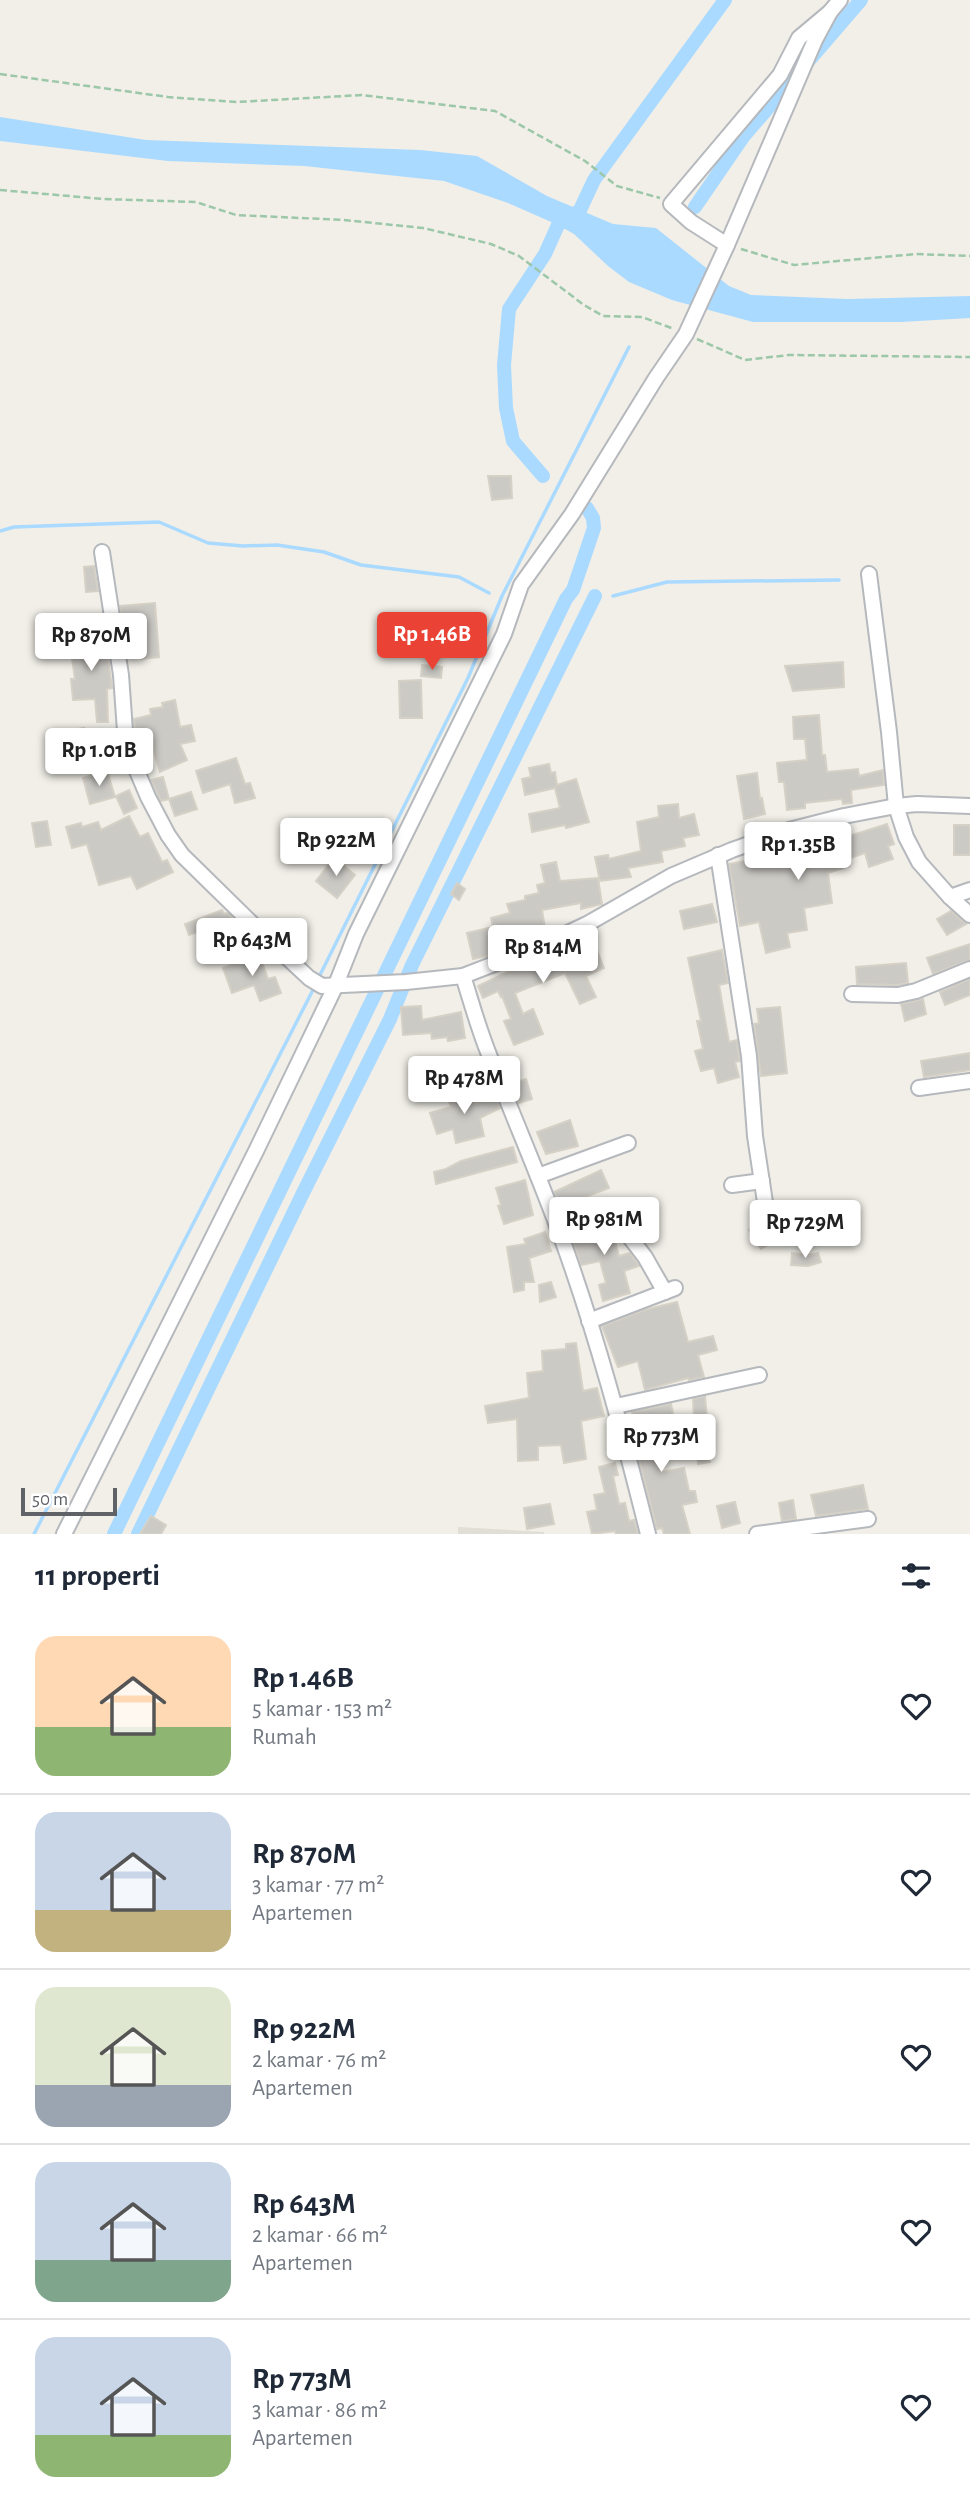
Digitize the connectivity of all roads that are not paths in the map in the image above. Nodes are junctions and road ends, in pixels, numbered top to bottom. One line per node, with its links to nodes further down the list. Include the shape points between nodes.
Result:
1 (840, 0): 2 (street)
2 (830, 12): 3 (street); 3 (street, via 799,38 780,75 671,204)
3 (725, 251): 14 (street, via 686,334 522,585 504,634)
4 (102, 552): 14 (street, via 121,676 126,745 148,797 182,855 309,978)
5 (869, 574): 6 (street)
6 (895, 806): 7 (street); 8 (street, via 789,830); 10 (street, via 919,862)
7 (970, 806)
8 (718, 855): 13 (street, via 587,924); 20 (street, via 749,1056)
9 (970, 890): 10 (street)
10 (950, 898): 11 (street)
11 (970, 915)
12 (970, 970): 15 (street, via 898,995)
13 (463, 976): 14 (street); 19 (street)
14 (329, 986): 29 (street, via 256,1152)
15 (852, 994)
16 (970, 1081): 17 (street)
17 (919, 1088)
18 (628, 1143): 19 (street)
19 (538, 1176): 23 (street)
20 (762, 1181): 21 (street); 22 (street)
21 (732, 1185)
22 (768, 1222)
23 (557, 1225): 24 (street); 24 (street, via 592,1210 612,1214 670,1290)
24 (589, 1321): 26 (street)
25 (759, 1375): 26 (street)
26 (616, 1406): 30 (street)
27 (868, 1519): 28 (street)
28 (819, 1530): 31 (street, via 791,1528)
29 (64, 1534)
30 (648, 1534)
31 (757, 1534)

